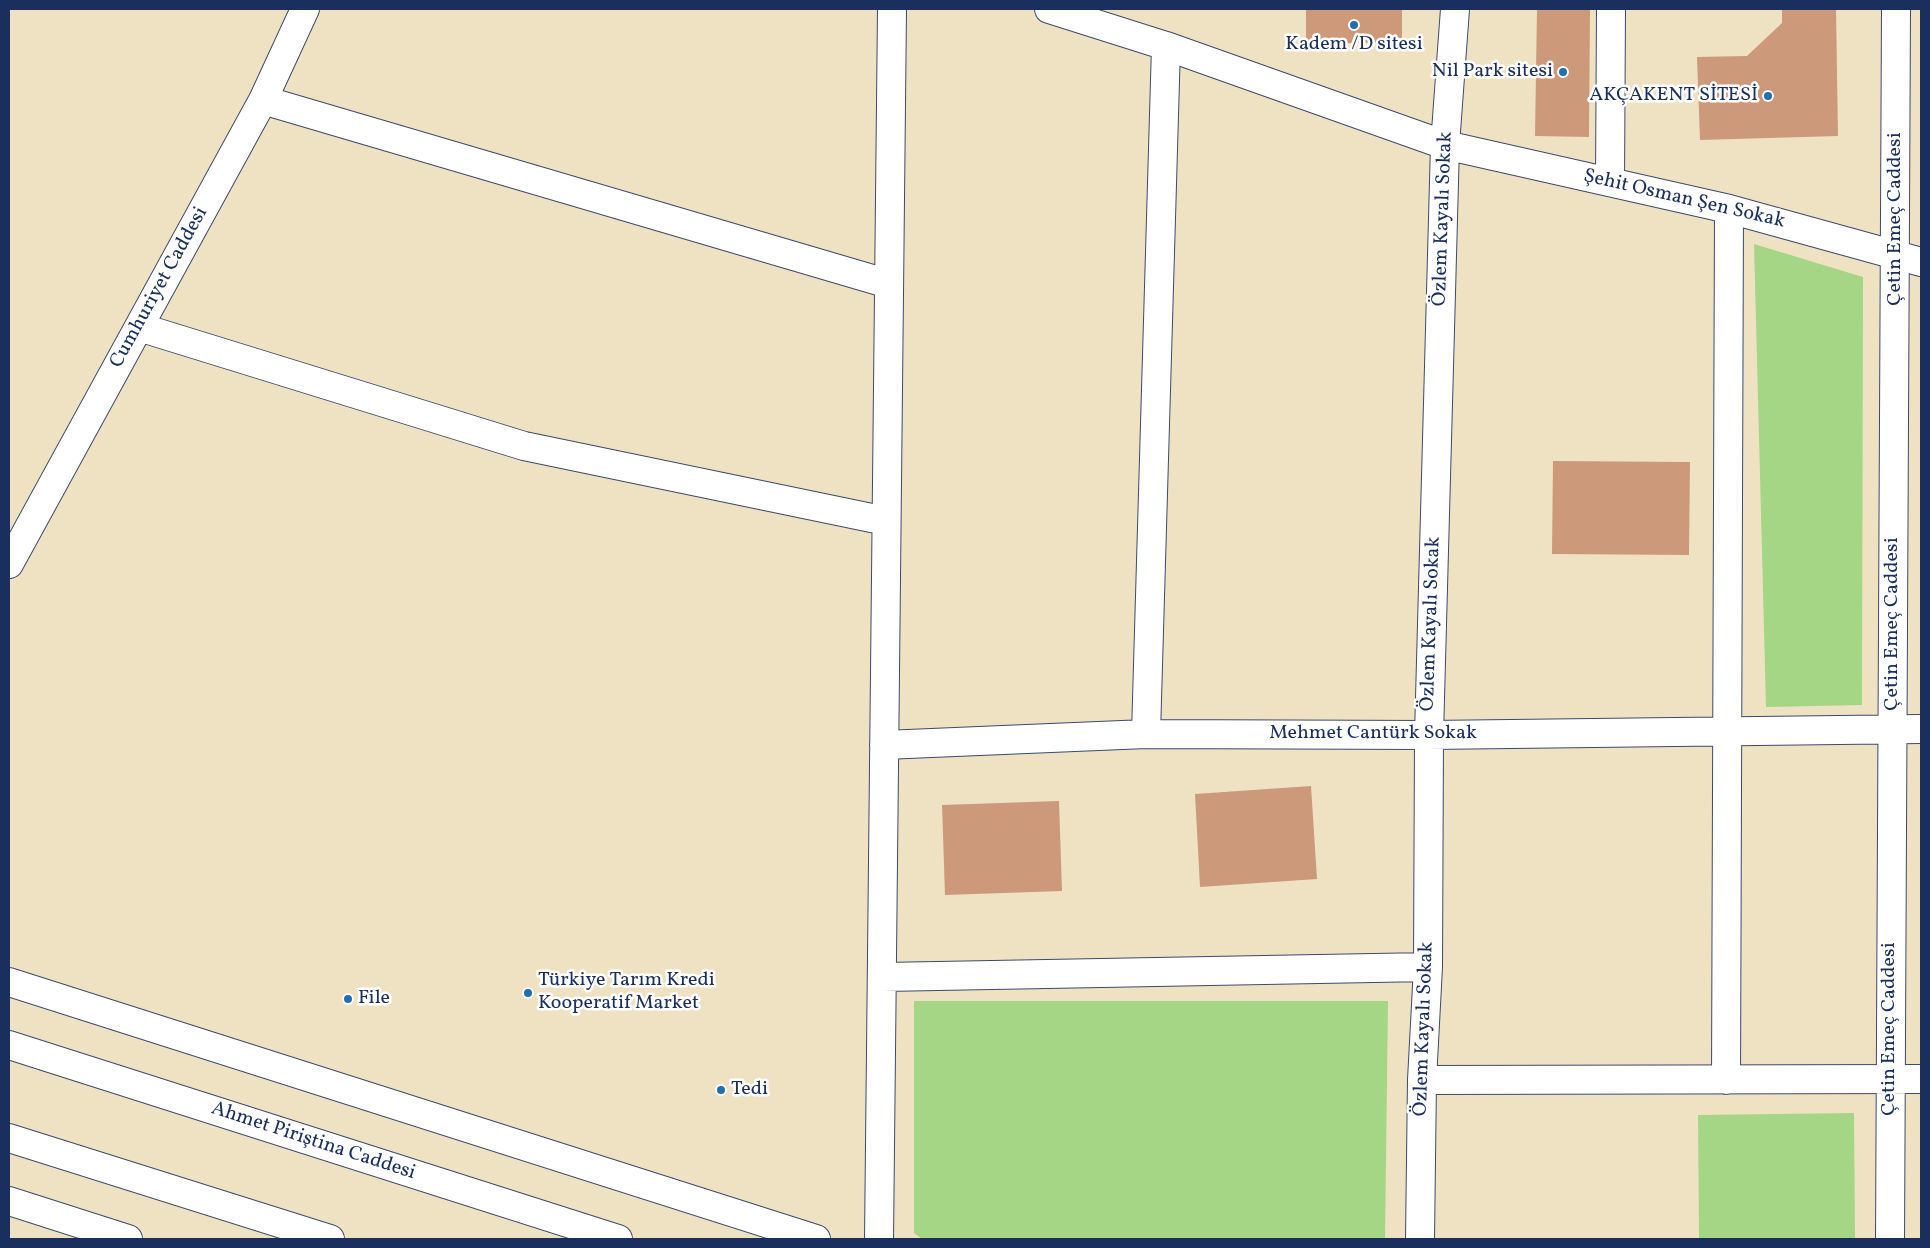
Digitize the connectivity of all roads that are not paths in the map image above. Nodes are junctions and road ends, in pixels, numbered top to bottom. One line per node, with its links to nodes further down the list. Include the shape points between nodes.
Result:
1 (305, 9): 8 (street, Cumhuriyet Caddesi)
2 (892, 9): 14 (street)
3 (1049, 9): 7 (street, Şehit Osman Şen Sokak)
4 (1454, 9): 9 (street, Özlem Kayalı Sokak)
5 (1611, 9): 10 (street)
6 (1896, 9): 12 (street, Çetin Emeç Caddesi)
7 (1166, 46): 9 (street, Şehit Osman Şen Sokak); 21 (street)
8 (263, 100): 14 (street); 15 (street, Cumhuriyet Caddesi)
9 (1446, 145): 10 (street, Şehit Osman Şen Sokak); 22 (street, Özlem Kayalı Sokak)
10 (1610, 182): 11 (street, Şehit Osman Şen Sokak)
11 (1729, 209): 12 (street, Şehit Osman Şen Sokak); 20 (street)
12 (1896, 254): 13 (street, Şehit Osman Şen Sokak); 19 (street, Çetin Emeç Caddesi)
13 (1921, 262)
14 (889, 284): 16 (street)
15 (139, 327): 16 (street, via 524,446); 17 (street, Cumhuriyet Caddesi)
16 (886, 521): 23 (street)
17 (9, 564)
18 (1921, 729): 19 (street, Mehmet Cantürk Sokak)
19 (1893, 730): 20 (street, Mehmet Cantürk Sokak); 31 (street, Çetin Emeç Caddesi)
20 (1728, 731): 22 (street, Mehmet Cantürk Sokak); 30 (street)
21 (1146, 734): 22 (street, Mehmet Cantürk Sokak); 23 (street, Mehmet Cantürk Sokak)
22 (1429, 734): 24 (street, Özlem Kayalı Sokak)
23 (884, 745): 25 (street)
24 (1428, 967): 25 (street); 29 (street, Özlem Kayalı Sokak)
25 (883, 977): 38 (street)
26 (9, 982): 37 (street)
27 (9, 1046): 36 (street, Ahmet Piriştina Caddesi)
28 (1921, 1079): 31 (street)
29 (1422, 1080): 30 (street); 39 (street, Özlem Kayalı Sokak)
30 (1726, 1080): 31 (street)
31 (1890, 1080): 40 (street, Çetin Emeç Caddesi)
32 (9, 1138): 35 (street)
33 (9, 1201): 34 (street)
34 (128, 1239)
35 (330, 1239)
36 (618, 1239)
37 (816, 1239)
38 (878, 1239)
39 (1420, 1239)
40 (1890, 1239)

